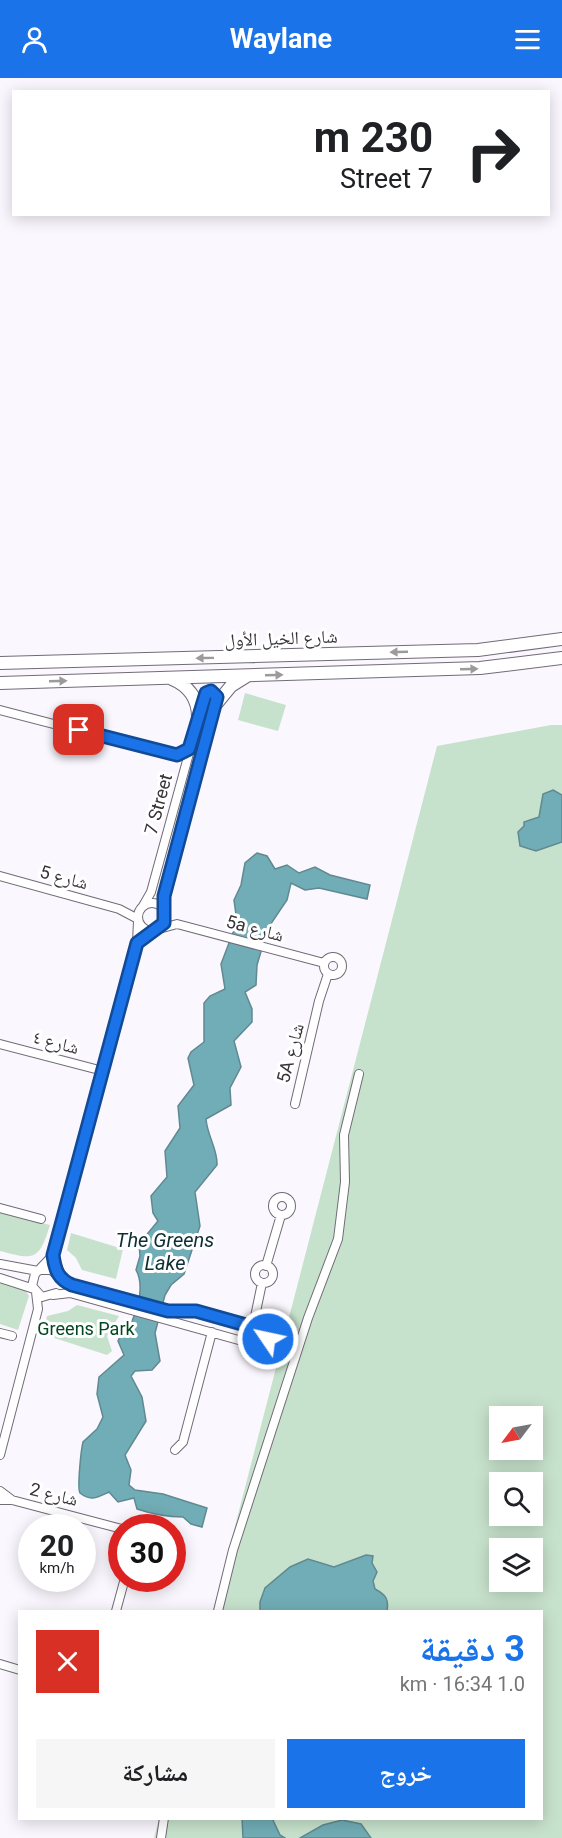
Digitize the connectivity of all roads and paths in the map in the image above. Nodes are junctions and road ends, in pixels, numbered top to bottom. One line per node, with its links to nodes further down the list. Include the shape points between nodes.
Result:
1 (562, 639): 3 (main road, شارع الخيل الأول, one-way to 3, via 478,650)
2 (562, 658): 4 (main road, شارع الخيل الأول, one-way to 2, via 480,668)
3 (0, 663)
4 (249, 675): 5 (main road, شارع الخيل الأول); 7 (main road, via 231,686)
5 (168, 678): 6 (main road, شارع الخيل الأول, one-way to 5); 9 (main road, via 192,694)
6 (0, 683)
7 (217, 703): 9 (street, 7 Street, via 213,692 206,693); 16 (street, 7 Street, via 164,896)
8 (0, 710): 11 (street)
9 (198, 717): 10 (street, 7 Street)
10 (189, 749): 11 (street); 12 (street, 7 Street)
11 (173, 755): 12 (street)
12 (184, 770): 14 (street, 7 Street, via 151,892)
13 (0, 876): 15 (street, شارع 5)
14 (142, 907): 15 (street, شارع 5); 16 (street, via 156,904); 17 (street)
15 (119, 909): 17 (street, شارع 5)
16 (164, 910): 18 (street, 5a شارع); 19 (street, via 165,919)
17 (138, 920): 19 (street, via 147,930); 20 (street)
18 (177, 924): 19 (street); 21 (street, 5a شارع)
19 (158, 929): 20 (street)
20 (137, 943): 24 (street)
21 (324, 963): 22 (street); 22 (street, via 333,957 341,962 340,971)
22 (328, 974): 26 (street, 5A شارع)
23 (0, 1044): 24 (street, شارع ٤)
24 (103, 1071): 30 (street)
25 (359, 1074): 54 (street, via 344,1135 345,1182 338,1239 308,1318 233,1550)
26 (295, 1104)
27 (0, 1208): 29 (street)
28 (281, 1215): 41 (street, via 267,1266 273,1277 261,1283)
29 (41, 1219)
30 (53, 1255): 32 (street); 33 (street)
31 (0, 1264): 32 (street)
32 (40, 1270): 33 (street); 35 (street, via 32,1281)
33 (58, 1275): 36 (street, via 60,1287); 37 (street, via 72,1285)
34 (0, 1278): 35 (street)
35 (35, 1291): 36 (street, via 42,1297); 38 (street)
36 (52, 1296): 37 (street, via 70,1293); 38 (street)
37 (131, 1306): 40 (street)
38 (38, 1309): 47 (street)
39 (196, 1311): 40 (street); 41 (street); 42 (street, via 190,1318)
40 (167, 1315): 42 (street)
41 (251, 1325): 44 (street, via 267,1331 264,1345)
42 (192, 1326): 44 (street)
43 (0, 1333): 45 (street)
44 (214, 1333): 46 (street, via 183,1442)
45 (12, 1336)
46 (175, 1450)
47 (0, 1455)
48 (0, 1491): 50 (street, شارع 2)
49 (0, 1500): 50 (street, شارع 2)
50 (12, 1500): 51 (street, شارع 2)
51 (108, 1525)
52 (121, 1592): 53 (street)
53 (116, 1610)
54 (218, 1610)
55 (0, 1664): 56 (street)
56 (18, 1669)
57 (164, 1820): 58 (street)
58 (160, 1838)

